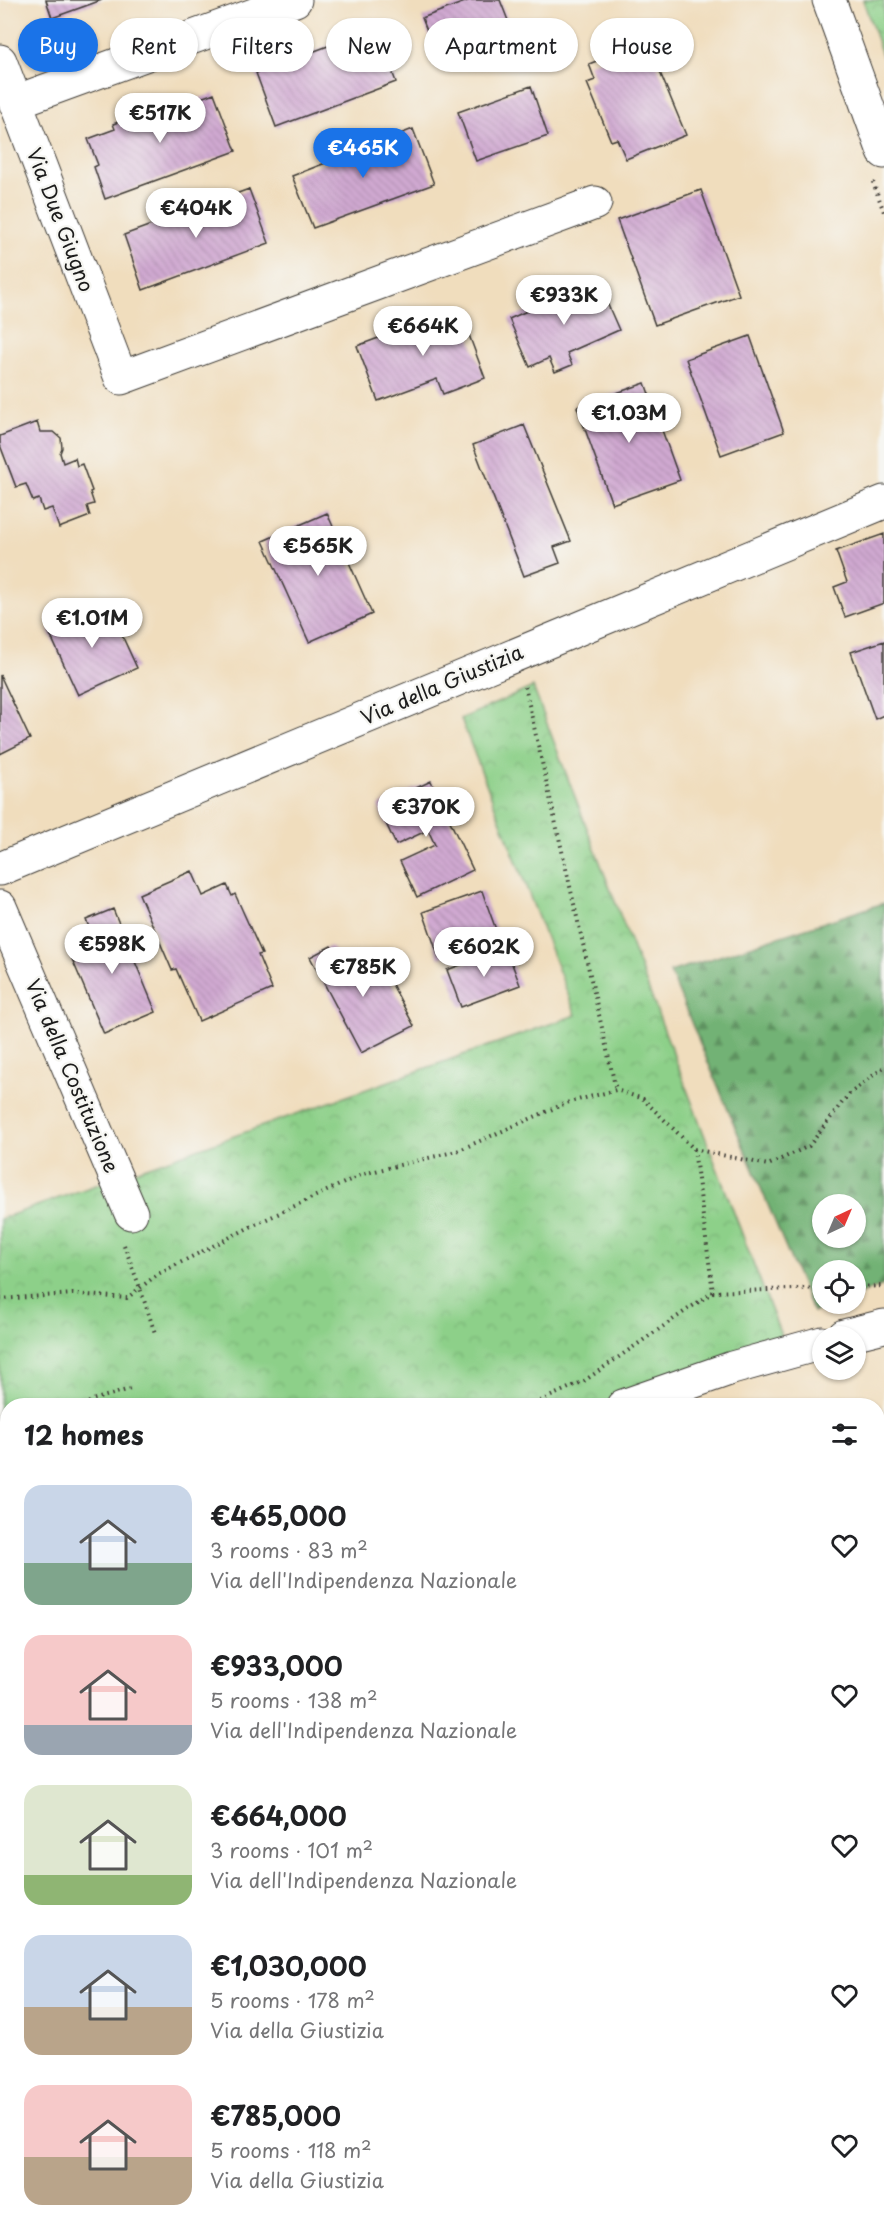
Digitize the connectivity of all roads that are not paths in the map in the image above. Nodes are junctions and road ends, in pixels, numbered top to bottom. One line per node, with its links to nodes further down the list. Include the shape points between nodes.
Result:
1 (295, 0): 4 (street)
2 (829, 0): 5 (street)
3 (0, 62): 4 (street, Via Due Giugno)
4 (15, 102): 6 (street, Via Due Giugno, via 121,378)
5 (884, 152)
6 (595, 203)
7 (884, 502): 8 (street, Via della Giustizia)
8 (0, 869)
9 (0, 907): 10 (street, Via della Costituzione)
10 (131, 1213)
11 (884, 1326): 12 (street)
12 (866, 1330)
13 (812, 1346): 14 (street)
14 (646, 1398)

